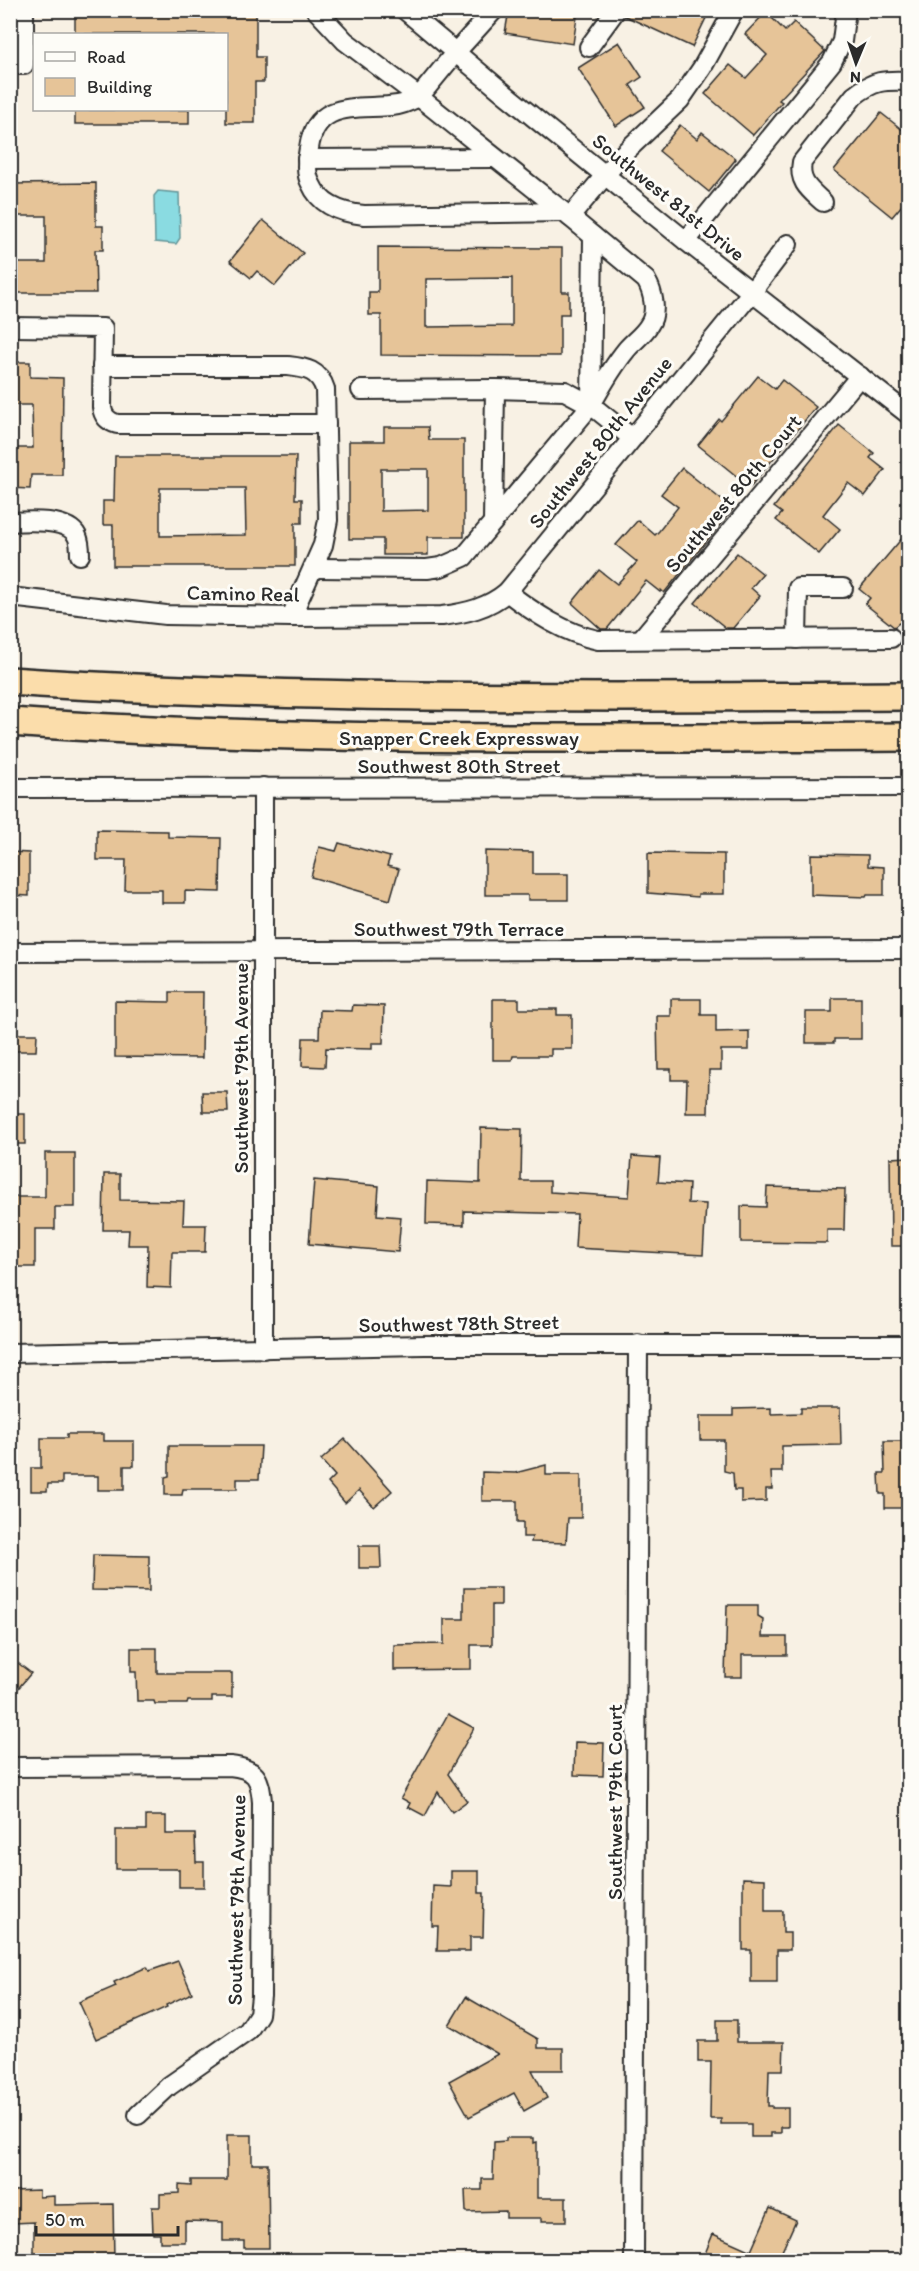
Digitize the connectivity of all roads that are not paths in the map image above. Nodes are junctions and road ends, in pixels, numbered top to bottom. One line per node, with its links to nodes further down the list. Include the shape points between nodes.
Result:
1 (24, 10): 10 (street, via 24,65)
2 (316, 10): 12 (street, via 345,41)
3 (405, 10): 9 (street, Southwest 81st Drive)
4 (616, 10): 8 (street)
5 (734, 10): 15 (street, via 680,100)
6 (846, 10): 19 (street, via 842,41 832,62)
7 (494, 11): 9 (street)
8 (589, 47)
9 (455, 53): 12 (street); 15 (street, Southwest 81st Drive)
10 (10, 65)
11 (909, 81): 16 (street, via 884,80 865,87 802,162 801,176 806,187)
12 (419, 97): 13 (street); 14 (street, via 399,105 351,108 330,114 314,128)
13 (493, 158): 14 (street); 17 (street)
14 (307, 159): 17 (street, via 313,190 322,201 350,214)
15 (604, 174): 17 (street); 19 (street, Southwest 81st Drive)
16 (823, 202)
17 (567, 215): 18 (street)
18 (593, 236): 27 (street); 27 (street, via 646,280 653,312 650,324 627,349)
19 (686, 241): 21 (street, Southwest 81st Drive)
20 (788, 244): 21 (street, Southwest 80th Avenue)
21 (751, 293): 24 (street, Southwest 81st Drive); 30 (street, Southwest 80th Avenue)
22 (10, 327): 23 (street, via 103,328)
23 (102, 366): 29 (street, via 310,369 325,389); 29 (street, via 103,412 105,418 117,424)
24 (860, 376): 28 (street, Southwest 81st Drive); 41 (street, Southwest 80th Court)
25 (495, 389): 26 (street); 27 (street, via 565,391); 32 (street)
26 (361, 390)
27 (591, 405): 30 (street); 32 (street)
28 (909, 414)
29 (326, 424): 34 (street, via 328,520)
30 (632, 438): 36 (street, Southwest 80th Avenue)
31 (10, 522): 33 (street, via 66,526 78,538)
32 (493, 522): 34 (street, via 464,557 441,567)
33 (80, 555)
34 (314, 568): 39 (street)
35 (843, 588): 42 (street, via 798,588)
36 (507, 592): 38 (street, Southwest 80th Avenue); 41 (street, via 576,634 598,640)
37 (10, 597): 39 (street, Camino Real, via 165,615)
38 (476, 609): 39 (street, Camino Real, via 442,615)
39 (291, 617)
40 (891, 638): 42 (street)
41 (641, 639): 42 (street)
42 (797, 639)
43 (10, 681): 44 (highway, Snapper Creek Expressway, via 377,696)
44 (909, 696)
45 (10, 722): 46 (highway, Snapper Creek Expressway, via 400,738)
46 (909, 737)
47 (263, 787): 48 (street, Southwest 80th Street); 49 (street, Southwest 80th Street); 51 (street, Southwest 79th Avenue)
48 (909, 787)
49 (10, 788)
50 (909, 949): 51 (street, Southwest 79th Terrace)
51 (262, 951): 52 (street, Southwest 79th Terrace); 55 (street, Southwest 79th Avenue)
52 (10, 952)
53 (638, 1344): 54 (street, Southwest 78th Street); 55 (street, Southwest 78th Street); 59 (street, Southwest 79th Court)
54 (909, 1345)
55 (263, 1349): 56 (street, Southwest 78th Street)
56 (10, 1353)
57 (10, 1767): 58 (street, Southwest 79th Avenue, via 220,1766 247,1769 255,1774 260,1787 259,2014 248,2031 169,2086)
58 (138, 2115)
59 (634, 2260)

